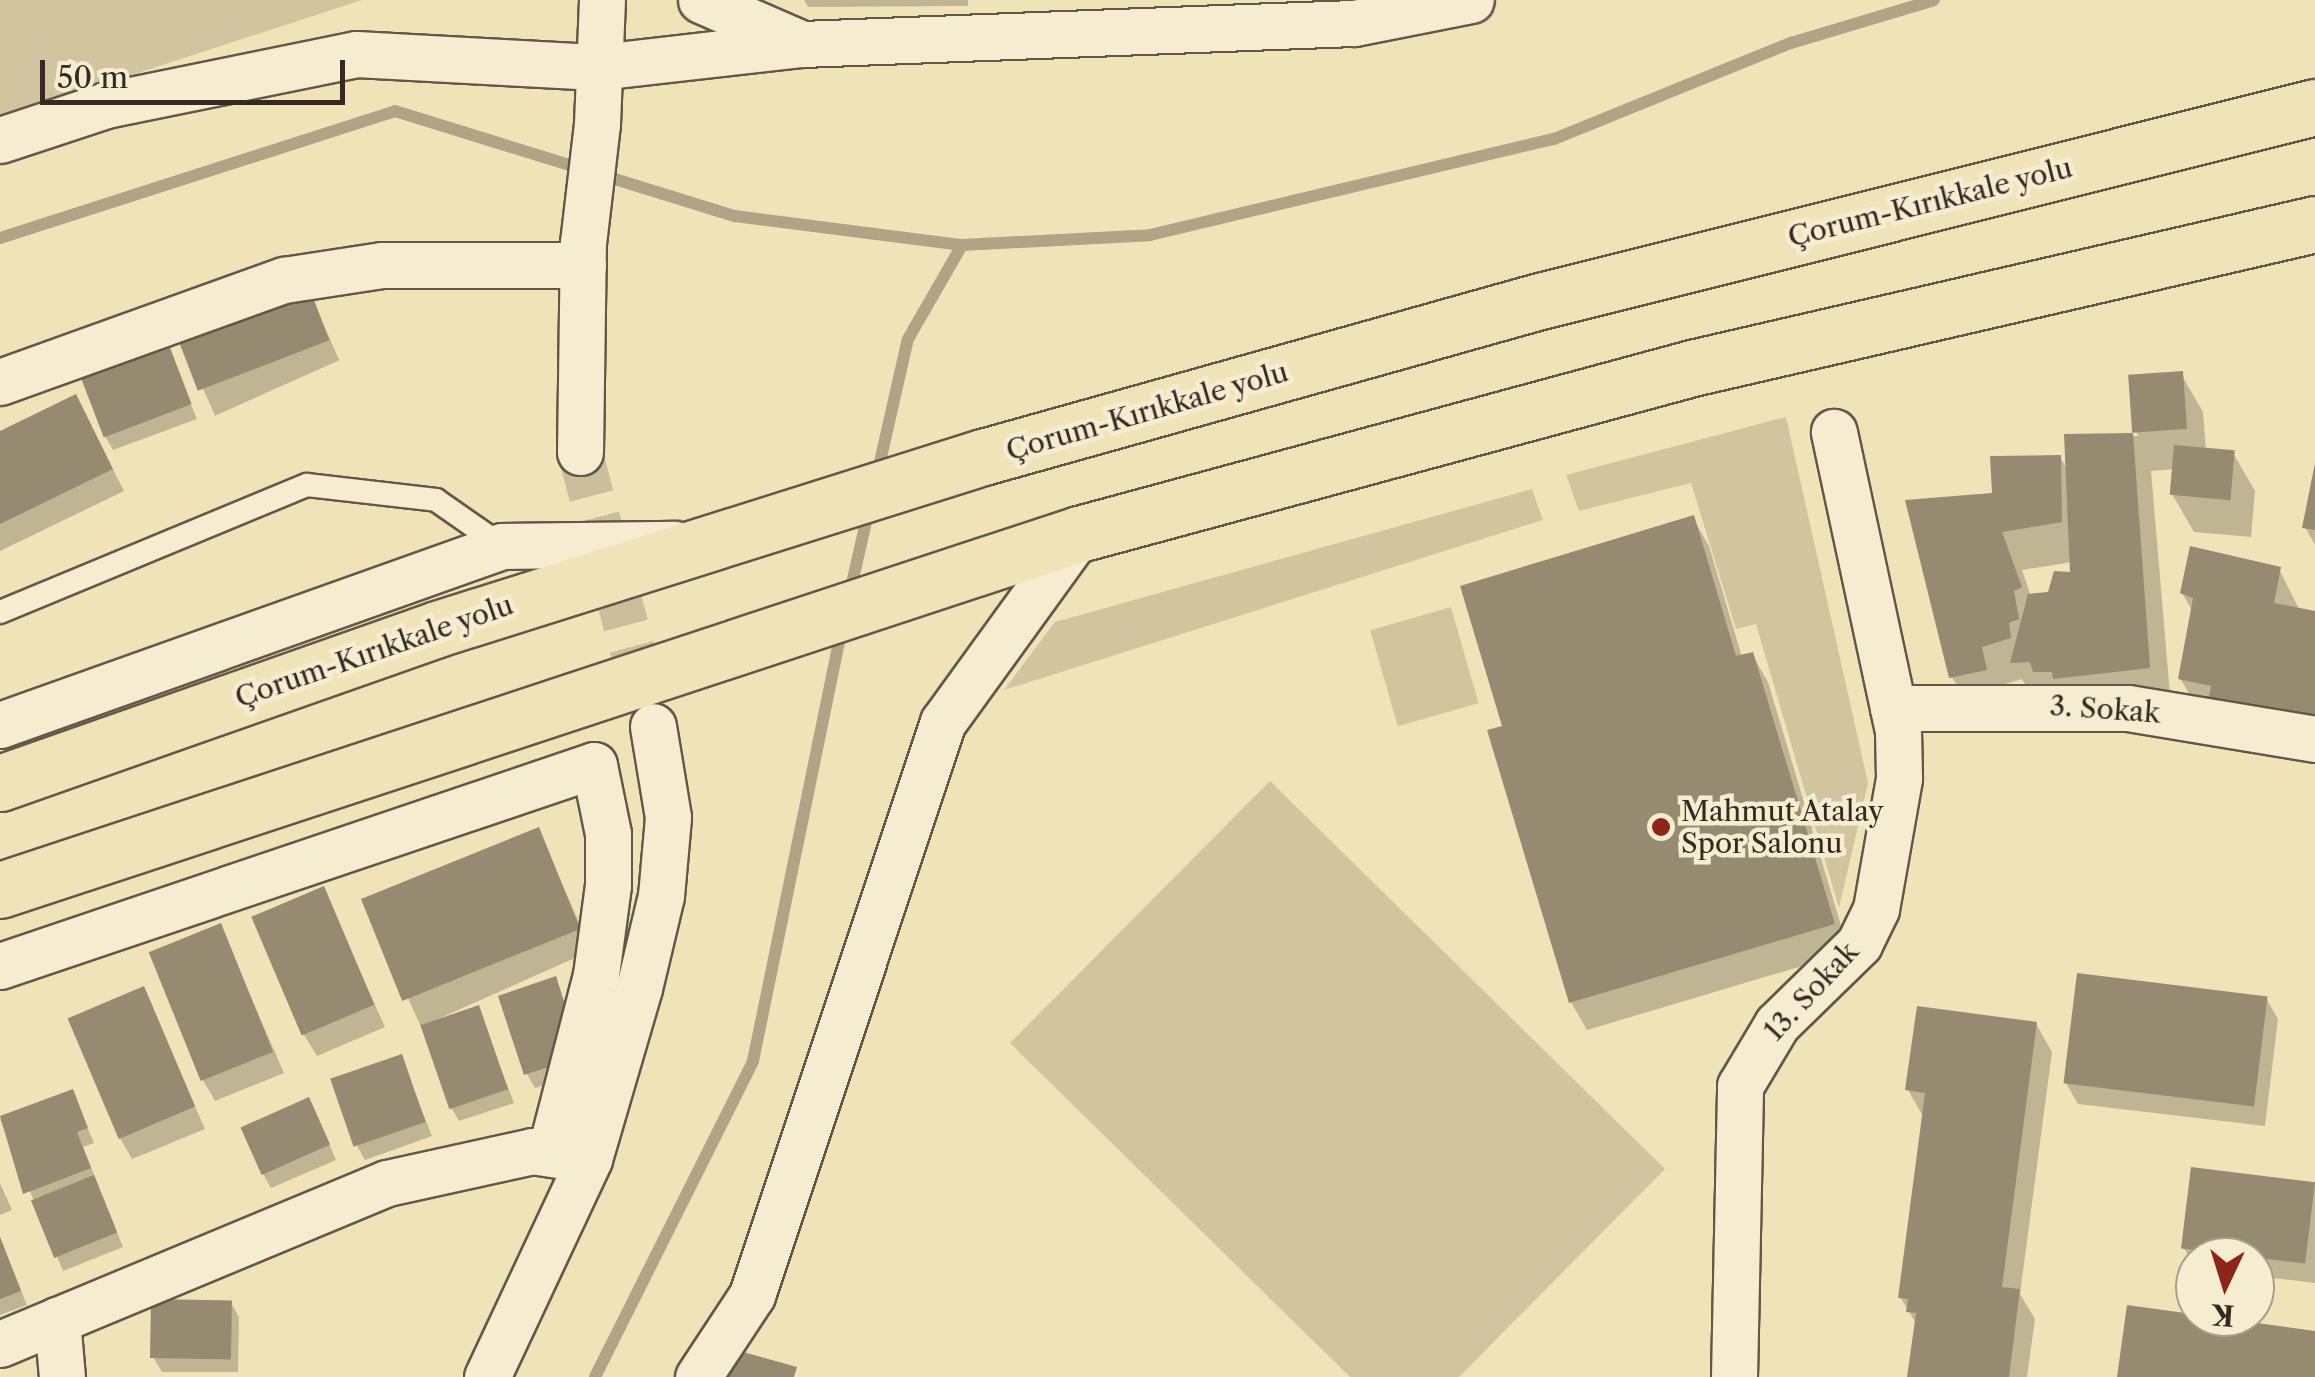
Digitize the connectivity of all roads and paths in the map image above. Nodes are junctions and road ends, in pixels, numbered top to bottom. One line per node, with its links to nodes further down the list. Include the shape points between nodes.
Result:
1 (602, 0): 6 (street)
2 (701, 0): 5 (street)
3 (1470, 0): 4 (street, via 1354,23)
4 (1121, 18): 5 (street)
5 (802, 44): 6 (street)
6 (599, 68): 8 (street, via 356,54 106,105); 10 (street)
7 (2315, 107): 15 (highway, Çorum-Kırıkkale yolu, via 1540,301)
8 (0, 140)
9 (2315, 224): 14 (highway, via 1692,368)
10 (583, 254): 11 (street, via 382,265 284,280); 13 (street)
11 (0, 382)
12 (1834, 432): 18 (street, 13. Sokak)
13 (580, 452)
14 (1079, 534): 23 (highway); 30 (street, via 943,722 752,1295)
15 (697, 544): 16 (street); 22 (highway, Çorum-Kırıkkale yolu)
16 (502, 546): 17 (lane, via 436,500 307,485); 19 (street)
17 (0, 612)
18 (1893, 708): 21 (street, 3. Sokak, via 2128,708); 31 (street, 13. Sokak, via 1899,778 1876,909 1859,944 1754,1053 1740,1086)
19 (0, 725)
20 (654, 726): 25 (street, via 668,817 661,896)
21 (2315, 739)
22 (0, 783)
23 (0, 890)
24 (0, 966): 25 (street, via 594,765 608,834 608,885)
25 (570, 1156): 26 (street, via 532,1151 388,1182); 29 (street)
26 (56, 1320): 27 (street); 28 (street)
27 (0, 1344)
28 (62, 1377)
29 (487, 1377)
30 (698, 1377)
31 (1734, 1377)

